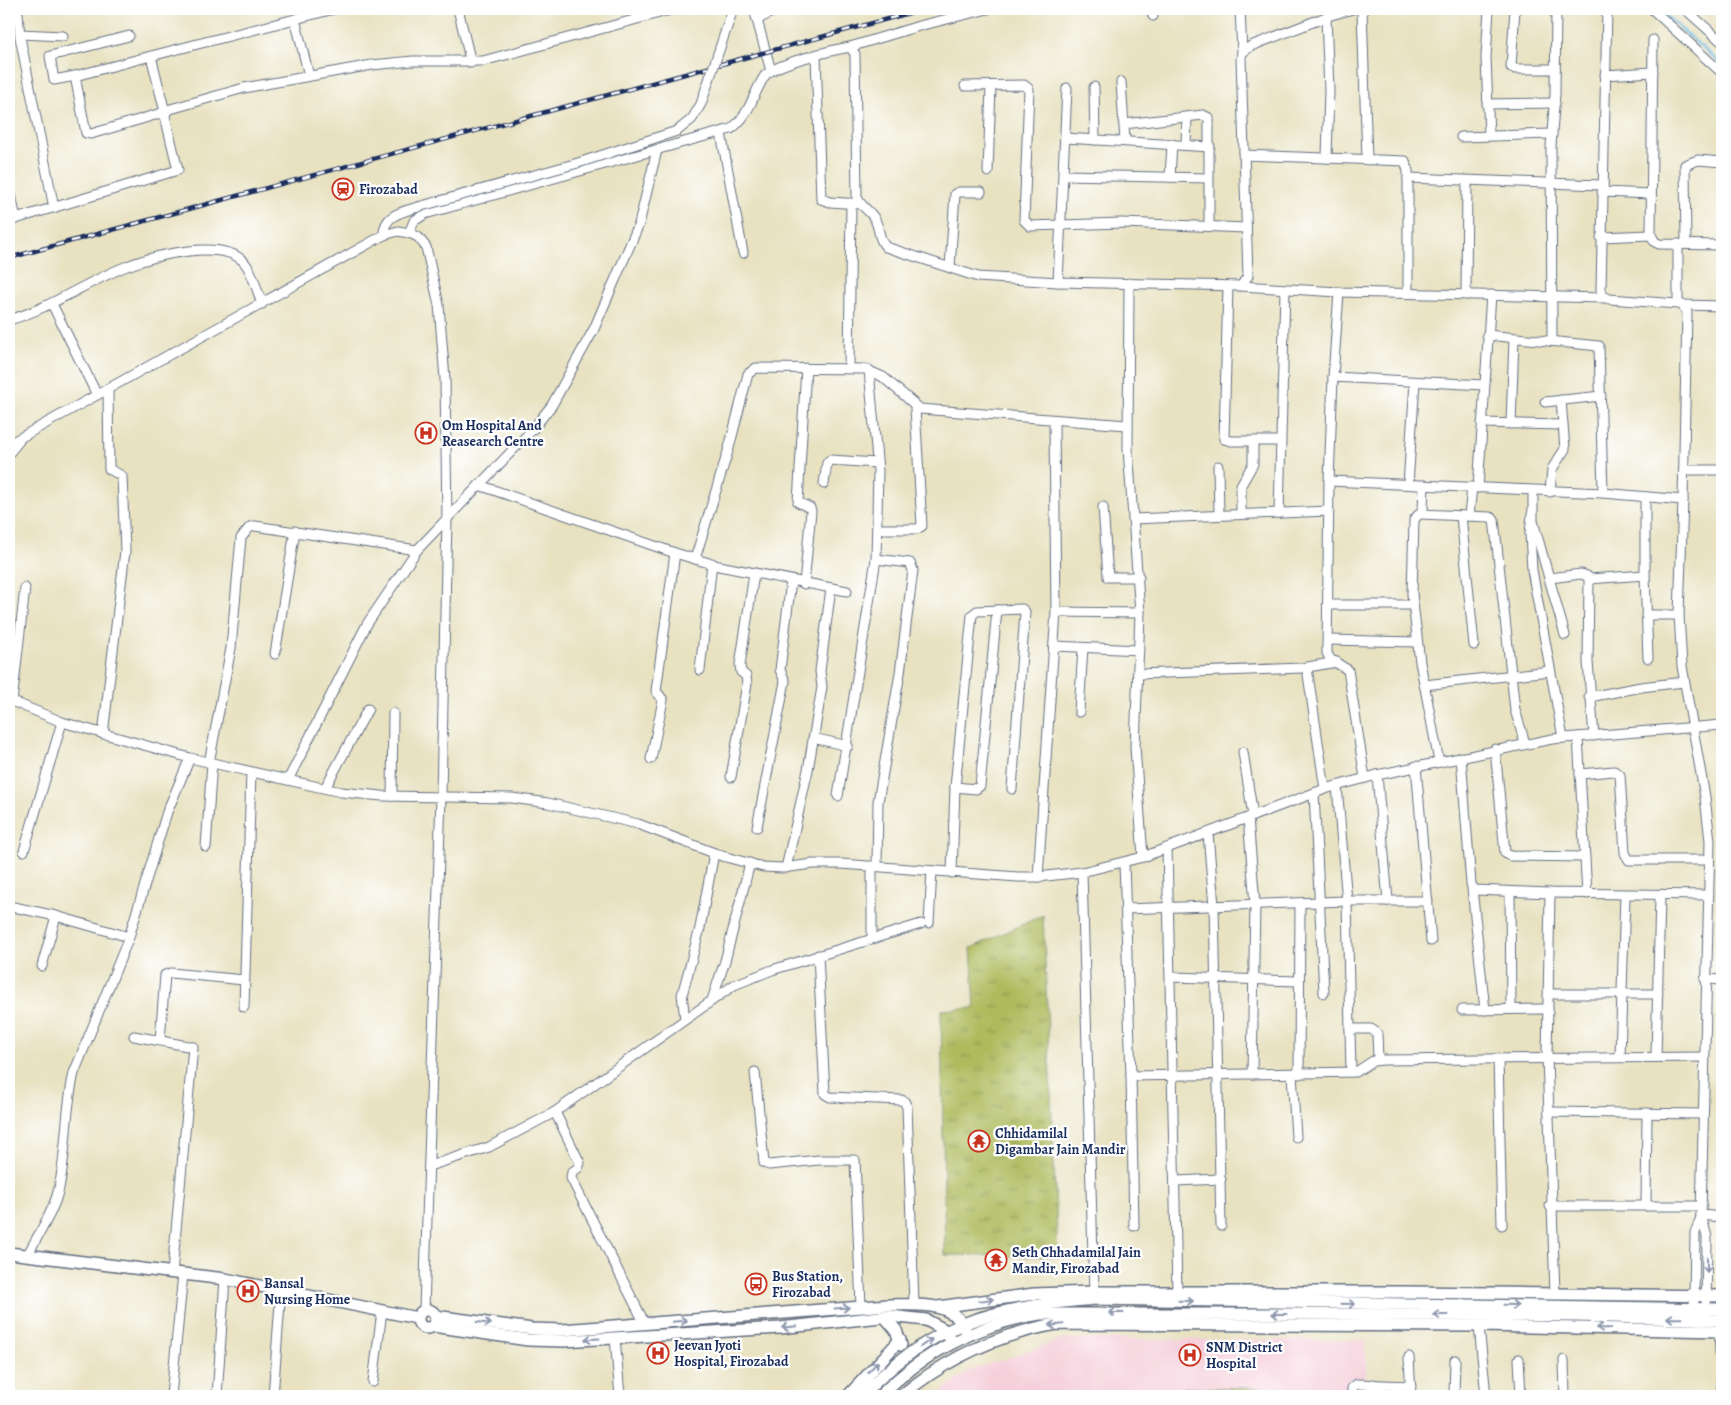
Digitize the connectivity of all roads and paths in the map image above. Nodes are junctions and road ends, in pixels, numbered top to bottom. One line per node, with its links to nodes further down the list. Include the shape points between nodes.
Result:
1 (334, 9): 19 (street)
2 (458, 9): 30 (street)
3 (674, 9): 30 (street)
4 (733, 9): 81 (street, bridge, via 701,104 692,119 677,131 398,213 384,227)
5 (754, 9): 20 (street)
6 (777, 9): 20 (street)
7 (988, 9): 26 (street)
8 (1240, 9): 27 (street)
9 (1353, 9): 18 (street)
10 (1362, 9): 61 (street)
11 (1489, 9): 44 (street)
12 (1515, 9): 31 (street, via 1511,67)
13 (1556, 9): 31 (street)
14 (1607, 9): 35 (street)
15 (1652, 9): 34 (street)
16 (1685, 9): 25 (street)
17 (18, 13): 21 (street)
18 (1326, 17): 27 (street, via 1251,46); 60 (street)
19 (294, 19): 28 (street); 37 (street)
20 (757, 20): 32 (street)
21 (20, 34): 22 (street); 75 (street)
22 (63, 36)
23 (129, 36): 36 (street, via 50,56 54,80)
24 (1653, 40): 33 (street)
25 (1722, 42)
26 (850, 47): 29 (street); 74 (street, via 855,54)
27 (1242, 53): 59 (street)
28 (150, 56): 36 (street); 45 (street)
29 (816, 56): 32 (street); 74 (street, via 821,199)
30 (471, 63): 37 (street, via 394,61)
31 (1555, 69): 43 (street)
32 (771, 71): 48 (street, via 763,78 745,116 731,129)
33 (1653, 72): 35 (street); 73 (street)
34 (1722, 73)
35 (1605, 75): 71 (street)
36 (75, 76): 45 (street, via 84,129 88,134)
37 (309, 76): 45 (street, via 244,88)
38 (1121, 82): 47 (street)
39 (965, 86): 40 (street)
40 (991, 86): 63 (street); 78 (street, via 1024,86 1029,89 1024,220 1030,226)
41 (1094, 87): 53 (street)
42 (1067, 88): 52 (street)
43 (1555, 103): 44 (street); 49 (street)
44 (1487, 104): 50 (street)
45 (165, 112): 75 (street, via 178,170)
46 (1187, 117): 47 (street); 56 (street); 57 (street, via 1204,115 1209,118)
47 (1124, 124): 54 (street)
48 (721, 132): 58 (street); 86 (street)
49 (1552, 134): 50 (street); 69 (street)
50 (1489, 136): 51 (street)
51 (1461, 137)
52 (1065, 138): 53 (street); 64 (street)
53 (1095, 140): 54 (street)
54 (1125, 142): 55 (street)
55 (1172, 144): 56 (street); 65 (street)
56 (1186, 145): 57 (street)
57 (1210, 147): 66 (street)
58 (657, 150): 80 (street, via 425,214 414,221); 136 (street, via 640,224 585,347 543,418)
59 (1243, 155): 60 (street); 79 (street)
60 (1327, 158): 61 (street)
61 (1367, 160): 67 (street, via 1405,161)
62 (1722, 162): 84 (street, via 1698,160 1685,165)
63 (988, 172)
64 (1064, 175): 65 (street); 78 (street)
65 (1170, 177): 66 (street)
66 (1208, 178): 77 (street)
67 (1408, 178): 68 (street); 94 (street)
68 (1468, 181): 69 (street); 95 (street)
69 (1552, 184): 71 (street); 97 (street)
70 (9, 186): 76 (street)
71 (1602, 189): 73 (street); 83 (street)
72 (981, 192): 87 (street, via 955,194)
73 (1651, 194): 82 (street)
74 (856, 203): 87 (street, via 873,217 886,248); 108 (street)
75 (54, 208): 76 (street)
76 (13, 220)
77 (1209, 226): 78 (street, via 1122,223); 79 (street)
78 (1061, 227): 88 (street)
79 (1246, 228): 91 (street, via 1248,276)
80 (409, 233): 81 (street, via 398,231); 153 (street, via 418,237 426,247 438,305 446,379)
81 (384, 235): 100 (street)
82 (1651, 235): 83 (street); 84 (street, via 1659,244)
83 (1601, 237): 98 (street, via 1601,290)
84 (1682, 244): 85 (street); 101 (street)
85 (1722, 245)
86 (744, 253)
87 (950, 267): 88 (street, via 978,277)
88 (1058, 282): 89 (street)
89 (1129, 283): 90 (street); 122 (street)
90 (1228, 286): 91 (street); 125 (street, via 1223,435 1224,439 1231,441)
91 (1241, 286): 92 (street)
92 (1285, 290): 93 (street); 126 (street)
93 (1339, 292): 94 (street); 110 (street)
94 (1408, 293): 95 (street)
95 (1466, 295): 96 (street)
96 (1490, 295): 97 (street); 104 (street)
97 (1553, 296): 98 (street); 106 (street)
98 (1605, 298): 101 (street)
99 (52, 304): 100 (street, via 127,266 171,254 203,250 235,255 244,262); 103 (street); 114 (street)
100 (262, 304): 113 (street)
101 (1680, 304): 102 (street); 131 (street, via 1687,312)
102 (1722, 306)
103 (9, 320)
104 (1487, 336): 105 (street); 112 (street)
105 (1514, 338): 106 (street); 121 (street)
106 (1552, 341): 115 (street, via 1599,346)
107 (806, 368): 108 (street); 158 (street, via 756,368 748,374); 167 (street, via 798,499 799,504 811,511)
108 (849, 368): 109 (street)
109 (869, 370): 118 (street, via 883,377); 129 (street)
110 (1333, 377): 111 (street); 133 (street)
111 (1415, 382): 112 (street); 135 (street)
112 (1484, 386): 120 (street)
113 (108, 389): 114 (street); 203 (street, via 109,469 122,476 125,544)
114 (97, 396): 124 (street)
115 (1601, 396): 116 (street); 141 (street)
116 (1561, 400): 117 (street); 123 (street)
117 (1544, 402)
118 (915, 408): 119 (street); 154 (street, via 922,526 917,530)
119 (1054, 420): 122 (street); 174 (street)
120 (1482, 423): 121 (street); 138 (street)
121 (1511, 424): 123 (street)
122 (1127, 425): 152 (street)
123 (1563, 425): 140 (street, via 1564,449 1552,469)
124 (22, 437): 127 (street); 128 (street)
125 (1253, 441): 126 (street); 147 (street, via 1253,464 1241,485)
126 (1281, 441): 146 (street)
127 (9, 444)
128 (9, 453)
129 (877, 463): 134 (street, via 830,460); 154 (street)
130 (1218, 466): 150 (street)
131 (1684, 470): 132 (street); 143 (street)
132 (1722, 470)
133 (1329, 481): 135 (street); 145 (street)
134 (824, 484)
135 (1408, 484): 137 (street)
136 (479, 485): 153 (street); 157 (street)
137 (1424, 485): 138 (street); 148 (street)
138 (1475, 488): 139 (street); 151 (street)
139 (1533, 491): 140 (street); 149 (street)
140 (1550, 492): 141 (street)
141 (1603, 493): 142 (street)
142 (1646, 496): 143 (street); 162 (street)
143 (1684, 500): 176 (street)
144 (1103, 507): 163 (street, via 1108,577)
145 (1329, 511): 146 (street); 171 (street)
146 (1279, 512): 147 (street)
147 (1242, 514): 150 (street)
148 (1420, 514): 151 (street); 172 (street, via 1414,520)
149 (1532, 514): 164 (street); 190 (street, via 1531,561)
150 (1219, 515): 152 (street)
151 (1465, 516): 182 (street); 192 (street, via 1493,517 1495,522)
152 (1133, 518): 163 (street)
153 (447, 519): 156 (street); 231 (street)
154 (878, 530): 159 (street)
155 (295, 531): 156 (street); 185 (street); 216 (street, via 253,526 241,538 231,648)
156 (417, 550): 223 (street, via 367,624)
157 (676, 553): 158 (street); 214 (street, via 656,691 662,702)
158 (696, 558): 160 (street)
159 (876, 559): 209 (street); 245 (street, via 910,563 913,570 900,673 878,802)
160 (712, 564): 161 (street); 189 (street)
161 (754, 574): 166 (street); 221 (street, via 740,665 747,684)
162 (1645, 575): 165 (street); 177 (street)
163 (1139, 577): 175 (street)
164 (1550, 578): 165 (street, via 1581,574); 178 (street)
165 (1589, 579): 195 (street)
166 (791, 581): 167 (street); 234 (street, via 780,670 785,682)
167 (804, 584): 169 (street)
168 (25, 588): 196 (street)
169 (831, 588): 170 (street); 206 (street, via 820,671 822,687)
170 (847, 591)
171 (1329, 605): 172 (street); 179 (street)
172 (1413, 605): 180 (street)
173 (997, 610): 225 (street, via 977,611 972,615); 225 (street, via 980,786 976,789); 227 (street, via 1022,609 1026,614)
174 (1056, 612): 175 (street); 181 (street)
175 (1140, 613): 184 (street)
176 (1679, 614): 177 (street); 193 (street)
177 (1646, 615): 186 (street)
178 (1565, 635)
179 (1329, 640): 180 (street); 187 (street, via 1328,656)
180 (1417, 642): 194 (street)
181 (1055, 646): 183 (street); 250 (street)
182 (1474, 646)
183 (1084, 648): 184 (street); 198 (street)
184 (1139, 650): 191 (street)
185 (275, 654)
186 (1648, 658)
187 (1337, 662): 188 (street); 222 (street, via 1348,670)
188 (1307, 668): 191 (street); 228 (street)
189 (700, 670)
190 (1550, 671): 192 (street); 207 (street)
191 (1138, 674): 240 (street, via 1135,747)
192 (1511, 677): 194 (street); 208 (street, via 1515,710)
193 (1684, 682): 195 (street); 202 (street)
194 (1424, 685): 215 (street)
195 (1590, 697): 204 (street)
196 (10, 701): 200 (street)
197 (368, 709): 226 (street)
198 (1080, 712)
199 (393, 713): 230 (street)
200 (62, 722): 203 (street); 238 (street)
201 (1722, 725): 202 (street)
202 (1692, 729): 204 (street); 242 (street, via 1709,820)
203 (103, 734): 213 (street)
204 (1594, 736): 205 (street)
205 (1578, 737): 207 (street); 219 (street)
206 (813, 738): 209 (street); 246 (street)
207 (1563, 738): 208 (street)
208 (1525, 743): 210 (street)
209 (848, 746): 232 (street)
210 (1495, 749): 212 (street); 241 (street, via 1505,853 1510,856)
211 (1243, 752): 233 (street)
212 (1461, 757): 215 (street); 251 (street)
213 (190, 758): 216 (street); 269 (street, via 167,812)
214 (651, 759)
215 (1439, 762): 217 (street)
216 (211, 763): 218 (street); 236 (street)
217 (1416, 766): 220 (street); 260 (street)
218 (251, 772): 223 (street); 277 (street)
219 (1580, 774): 241 (street); 242 (street, via 1614,771 1620,775 1625,853 1629,860)
220 (1377, 775): 222 (street); 259 (street)
221 (731, 777)
222 (1365, 778): 224 (street)
223 (288, 780): 226 (street)
224 (1337, 786): 228 (street); 258 (street)
225 (956, 787): 249 (street)
226 (325, 788): 230 (street, via 359,795)
227 (1012, 789)
228 (1325, 789): 229 (street)
229 (1314, 793): 233 (street); 261 (street)
230 (392, 796): 231 (street)
231 (441, 796): 239 (street, via 491,796 548,803 638,824); 313 (street)
232 (838, 796)
233 (1250, 817): 235 (street); 263 (street)
234 (757, 827)
235 (1208, 833): 237 (street); 265 (street)
236 (206, 847)
237 (1167, 848): 240 (street); 266 (street)
238 (24, 850)
239 (714, 853): 244 (street); 291 (street, via 700,928 682,995)
240 (1143, 857): 243 (street)
241 (1585, 857): 254 (street)
242 (1709, 860): 256 (street)
243 (1124, 862): 248 (street); 267 (street)
244 (750, 864): 246 (street, via 772,869); 285 (street)
245 (874, 866): 246 (street, via 813,864); 247 (street); 270 (street)
246 (786, 868)
247 (932, 871): 249 (street); 270 (street, via 925,924)
248 (1082, 872): 250 (street); 329 (street)
249 (952, 873): 250 (street)
250 (1038, 877)
251 (1472, 888): 252 (street); 290 (street)
252 (1510, 892): 253 (street); 287 (street)
253 (1550, 893): 254 (street); 282 (street)
254 (1587, 894): 255 (street)
255 (1625, 895): 257 (street); 283 (street)
256 (1708, 895): 257 (street); 276 (street)
257 (1660, 896): 284 (street)
258 (1347, 901): 259 (street); 261 (street); 292 (street)
259 (1388, 901): 260 (street)
260 (1428, 901): 271 (street)
261 (1320, 902): 262 (street); 281 (street)
262 (1300, 903): 263 (street); 279 (street)
263 (1255, 904): 265 (street); 278 (street)
264 (9, 906): 268 (street)
265 (1214, 906): 266 (street); 275 (street)
266 (1168, 907): 267 (street); 274 (street)
267 (1126, 909): 307 (street)
268 (56, 916): 269 (street); 273 (street)
269 (130, 937): 324 (street, via 74,1073 59,1188 52,1209)
270 (872, 938): 272 (street)
271 (1431, 941)
272 (818, 955): 285 (street, via 746,980); 334 (street, via 825,1094 830,1097 900,1100 906,1104)
273 (42, 966)
274 (1171, 977): 275 (street); 303 (street)
275 (1214, 978): 278 (street); 304 (street)
276 (1705, 979): 280 (street); 298 (street)
277 (244, 980): 286 (street); 294 (street, via 165,975)
278 (1255, 980): 279 (street); 305 (street)
279 (1298, 980): 306 (street)
280 (1722, 980)
281 (1324, 994)
282 (1549, 994): 283 (street); 288 (street)
283 (1621, 994): 284 (street); 296 (street)
284 (1658, 994): 297 (street)
285 (712, 1000): 291 (street)
286 (244, 1007)
287 (1511, 1009): 288 (street); 290 (street)
288 (1548, 1009): 295 (street)
289 (1462, 1010): 290 (street)
290 (1485, 1010)
291 (685, 1019): 308 (street)
292 (1350, 1029): 300 (street, via 1376,1032); 302 (street)
293 (134, 1036): 294 (street)
294 (160, 1040): 325 (street, via 193,1047)
295 (1547, 1057): 296 (street); 299 (street); 309 (street)
296 (1620, 1057): 297 (street)
297 (1656, 1057): 298 (street)
298 (1703, 1057): 311 (street)
299 (1498, 1058): 300 (street); 320 (street)
300 (1378, 1060): 302 (street)
301 (755, 1072): 335 (street, via 764,1163 855,1160)
302 (1351, 1072): 306 (street)
303 (1174, 1074): 304 (street); 307 (street); 315 (street)
304 (1218, 1074): 305 (street); 314 (street)
305 (1252, 1074): 306 (street)
306 (1296, 1074): 312 (street)
307 (1132, 1076): 321 (street)
308 (555, 1112): 313 (street, via 489,1147); 346 (street, via 580,1163 571,1178)
309 (1550, 1112): 310 (street); 316 (street)
310 (1647, 1113): 311 (street); 317 (street)
311 (1702, 1114): 318 (street)
312 (1296, 1138)
313 (429, 1166): 339 (street)
314 (1221, 1179): 315 (street); 322 (street)
315 (1176, 1182): 328 (street)
316 (1550, 1206): 317 (street); 330 (street)
317 (1646, 1206): 318 (street)
318 (1701, 1213): 319 (street); 331 (street, via 1695,1238); 332 (street, one-way to 332, via 1707,1237)
319 (1722, 1217)
320 (1502, 1225)
321 (1134, 1226)
322 (1222, 1226)
323 (9, 1253): 324 (main road)
324 (28, 1254): 325 (main road)
325 (178, 1274): 326 (main road); 366 (street)
326 (225, 1279): 327 (main road); 367 (street)
327 (281, 1290): 338 (main road); 368 (street)
328 (1177, 1291): 329 (main road); 330 (main road)
329 (1094, 1292): 336 (main road, one-way to 329, via 1034,1294)
330 (1555, 1294): 331 (main road)
331 (1694, 1296): 332 (main road); 342 (street)
332 (1706, 1296): 333 (main road); 343 (street)
333 (1722, 1296)
334 (914, 1305): 335 (main road); 336 (main road)
335 (861, 1307): 340 (main road, one-way to 335)
336 (938, 1307): 345 (main road, via 955,1315)
337 (1722, 1310): 343 (main road)
338 (382, 1311): 339 (main road); 362 (street)
339 (421, 1314): 344 (main road, via 432,1311); 344 (main road, via 422,1327)
340 (732, 1317): 346 (main road, one-way to 340); 350 (main road)
341 (885, 1317): 349 (main road, via 926,1320); 350 (main road, one-way to 350); 353 (main road)
342 (1694, 1319): 343 (main road); 343 (main road); 345 (main road, one-way to 342, via 994,1312 1040,1303 1096,1300); 347 (main road, one-way to 347); 351 (main road, one-way to 351, via 1097,1312 1022,1317)
343 (1706, 1320): 348 (main road)
344 (434, 1321): 346 (main road, one-way to 346, via 547,1330); 352 (main road, one-way to 344, via 545,1341)
345 (962, 1323): 349 (main road); 351 (main road)
346 (645, 1324)
347 (1479, 1326): 355 (main road, one-way to 355, via 1057,1324 1027,1329); 378 (street)
348 (1721, 1327): 365 (street)
349 (945, 1330): 354 (main road); 361 (main road, one-way to 349)
350 (733, 1331): 352 (main road)
351 (968, 1336): 354 (main road); 355 (main road)
352 (616, 1338): 369 (street)
353 (900, 1340): 361 (main road); 370 (main road, one-way to 353)
354 (953, 1343): 356 (main road); 372 (main road, via 908,1372)
355 (974, 1348): 356 (main road)
356 (959, 1356): 373 (main road)
357 (1409, 1357): 364 (street)
358 (1519, 1359): 379 (street)
359 (1454, 1360): 377 (street)
360 (1564, 1360): 380 (street)
361 (898, 1362): 371 (main road)
362 (373, 1382)
363 (1373, 1384): 364 (street); 374 (street, via 1353,1385); 375 (street)
364 (1411, 1386): 376 (street)
365 (1722, 1393)
366 (171, 1396)
367 (217, 1396)
368 (273, 1396)
369 (620, 1396)
370 (848, 1396)
371 (862, 1396)
372 (880, 1396)
373 (902, 1396)
374 (1352, 1396)
375 (1374, 1396)
376 (1411, 1396)
377 (1454, 1396)
378 (1486, 1396)
379 (1522, 1396)
380 (1566, 1396)

